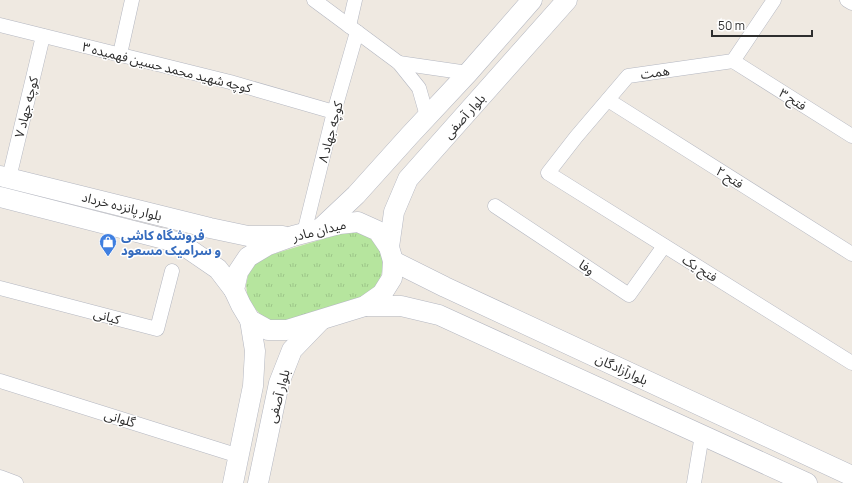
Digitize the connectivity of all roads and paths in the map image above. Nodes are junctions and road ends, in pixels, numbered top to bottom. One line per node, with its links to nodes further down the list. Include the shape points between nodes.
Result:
1 (132, 0): 12 (street)
2 (355, 0): 10 (street, کوچه جهاد ۸)
3 (532, 0): 15 (main road, بلوار آصفی)
4 (567, 0): 26 (main road, بلوار آصفی, via 408,179 394,212)
5 (774, 0): 13 (street)
6 (847, 0): 8 (street)
7 (316, 1): 10 (street)
8 (852, 3)
9 (0, 25): 11 (street, کوچه شهید محمد حسین فهمیده ۳)
10 (353, 29): 14 (street); 17 (street, کوچه جهاد ۸)
11 (43, 36): 12 (street, کوچه شهید محمد حسین فهمیده ۳); 21 (street, کوچه جهاد ۷)
12 (120, 54): 17 (street, کوچه شهید محمد حسین فهمیده ۳)
13 (733, 61): 16 (street, همت, via 628,76); 19 (street, فتح ۳)
14 (399, 62): 15 (street); 18 (street, via 419,88)
15 (468, 73): 18 (main road, بلوار آصفی)
16 (608, 100): 20 (street, همت); 27 (street, فتح ۲)
17 (334, 112): 24 (street, کوچه جهاد ۸)
18 (427, 116): 24 (main road, بلوار آصفی, via 356,195)
19 (852, 136)
20 (548, 173): 25 (street, فتح یک)
21 (4, 177): 24 (main road, بلوار پانزده خرداد, via 248,236)
22 (0, 197): 30 (main road, بلوار پانزده خرداد, via 180,243 218,269)
23 (495, 206): 25 (street, وفا, via 629,296)
24 (306, 232): 26 (main road, میدان مادر, via 358,222 378,231); 30 (main road, میدان مادر, via 268,245 248,257 238,272)
25 (664, 246): 34 (street, فتح یک)
26 (391, 254): 31 (main road, via 392,278 382,294); 38 (main road, بلوارآزادگان, via 445,287)
27 (852, 254)
28 (172, 271): 29 (street, کیانی, via 158,329)
29 (0, 288)
30 (234, 290): 32 (main road)
31 (365, 306): 33 (main road); 36 (main road, بلوارآزادگان, via 401,306 439,315)
32 (250, 320): 33 (main road, via 268,330 287,330); 37 (main road, بلوار آصفی, via 255,351 254,386)
33 (321, 320): 42 (main road, بلوار آصفی, via 292,350 279,383)
34 (852, 363)
35 (0, 381): 37 (street, گلوانی)
36 (702, 435): 43 (street); 44 (main road, بلوارآزادگان)
37 (239, 456): 41 (main road, بلوار آصفی)
38 (852, 476)
39 (0, 477): 40 (street)
40 (16, 483)
41 (233, 483)
42 (258, 483)
43 (694, 483)
44 (808, 483)

